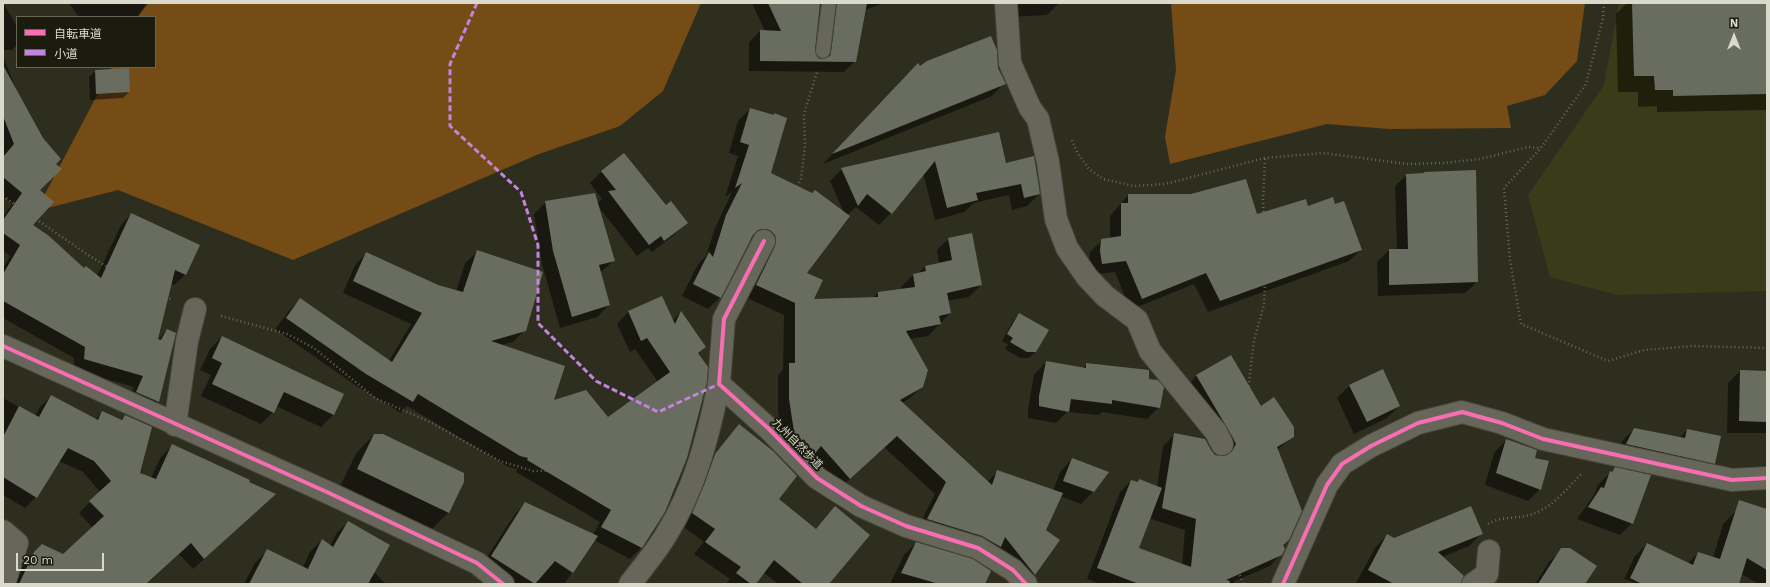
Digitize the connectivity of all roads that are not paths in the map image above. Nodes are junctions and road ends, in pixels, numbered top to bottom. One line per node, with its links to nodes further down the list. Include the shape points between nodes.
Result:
1 (830, 3): 3 (lane)
2 (1006, 3): 9 (street, via 1010,64 1030,108 1038,119 1048,162 1056,219 1067,248 1087,277 1105,296 1137,320 1150,351 1216,432)
3 (823, 51)
4 (764, 241): 7 (street, via 724,319)
5 (195, 309): 8 (street, via 187,342)
6 (3, 346): 8 (street)
7 (719, 384): 15 (street, via 702,457 686,498 666,536); 16 (street, 九州自然歩道, via 769,429 817,478 861,506 906,526 978,548 1013,570)
8 (175, 425): 14 (street, via 329,493 477,563)
9 (1222, 444)
10 (1767, 478): 17 (street, via 1732,480 1551,440 1462,412 1418,423 1371,446 1342,464 1328,485)
11 (3, 531): 13 (street, via 17,544)
12 (1489, 551): 18 (street, via 1488,574)
13 (4, 584)
14 (503, 584)
15 (630, 584)
16 (1026, 584)
17 (1283, 584)
18 (1473, 584)

